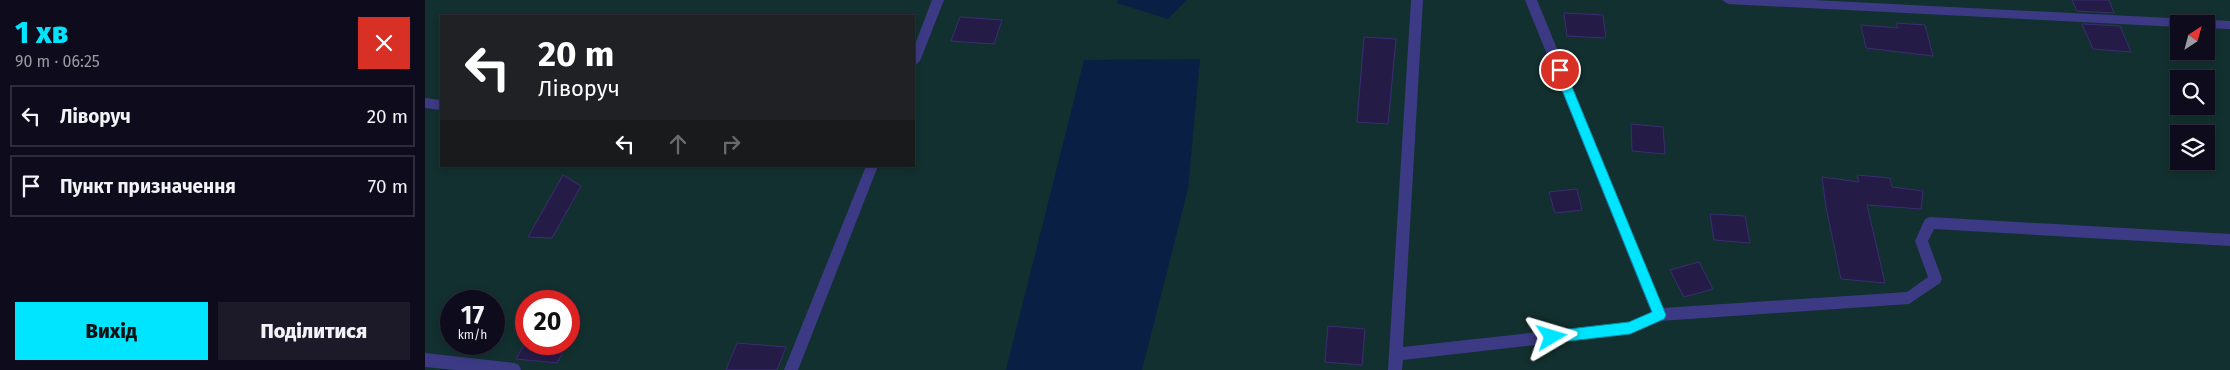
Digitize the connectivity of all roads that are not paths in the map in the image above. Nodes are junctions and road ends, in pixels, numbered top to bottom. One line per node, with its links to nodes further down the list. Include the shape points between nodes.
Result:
1 (938, 0): 6 (lane)
2 (1417, 0): 12 (lane)
3 (1531, 0): 11 (lane)
4 (1728, 0): 5 (lane)
5 (2230, 25)
6 (915, 58)
7 (425, 103): 8 (lane)
8 (440, 105)
9 (872, 167): 15 (lane)
10 (2230, 240): 11 (lane, via 1930,224 1921,241 1935,279 1909,298)
11 (1659, 315): 12 (lane, via 1630,328)
12 (1396, 354): 16 (lane)
13 (425, 360): 14 (lane)
14 (514, 370)
15 (791, 370)
16 (1395, 370)

